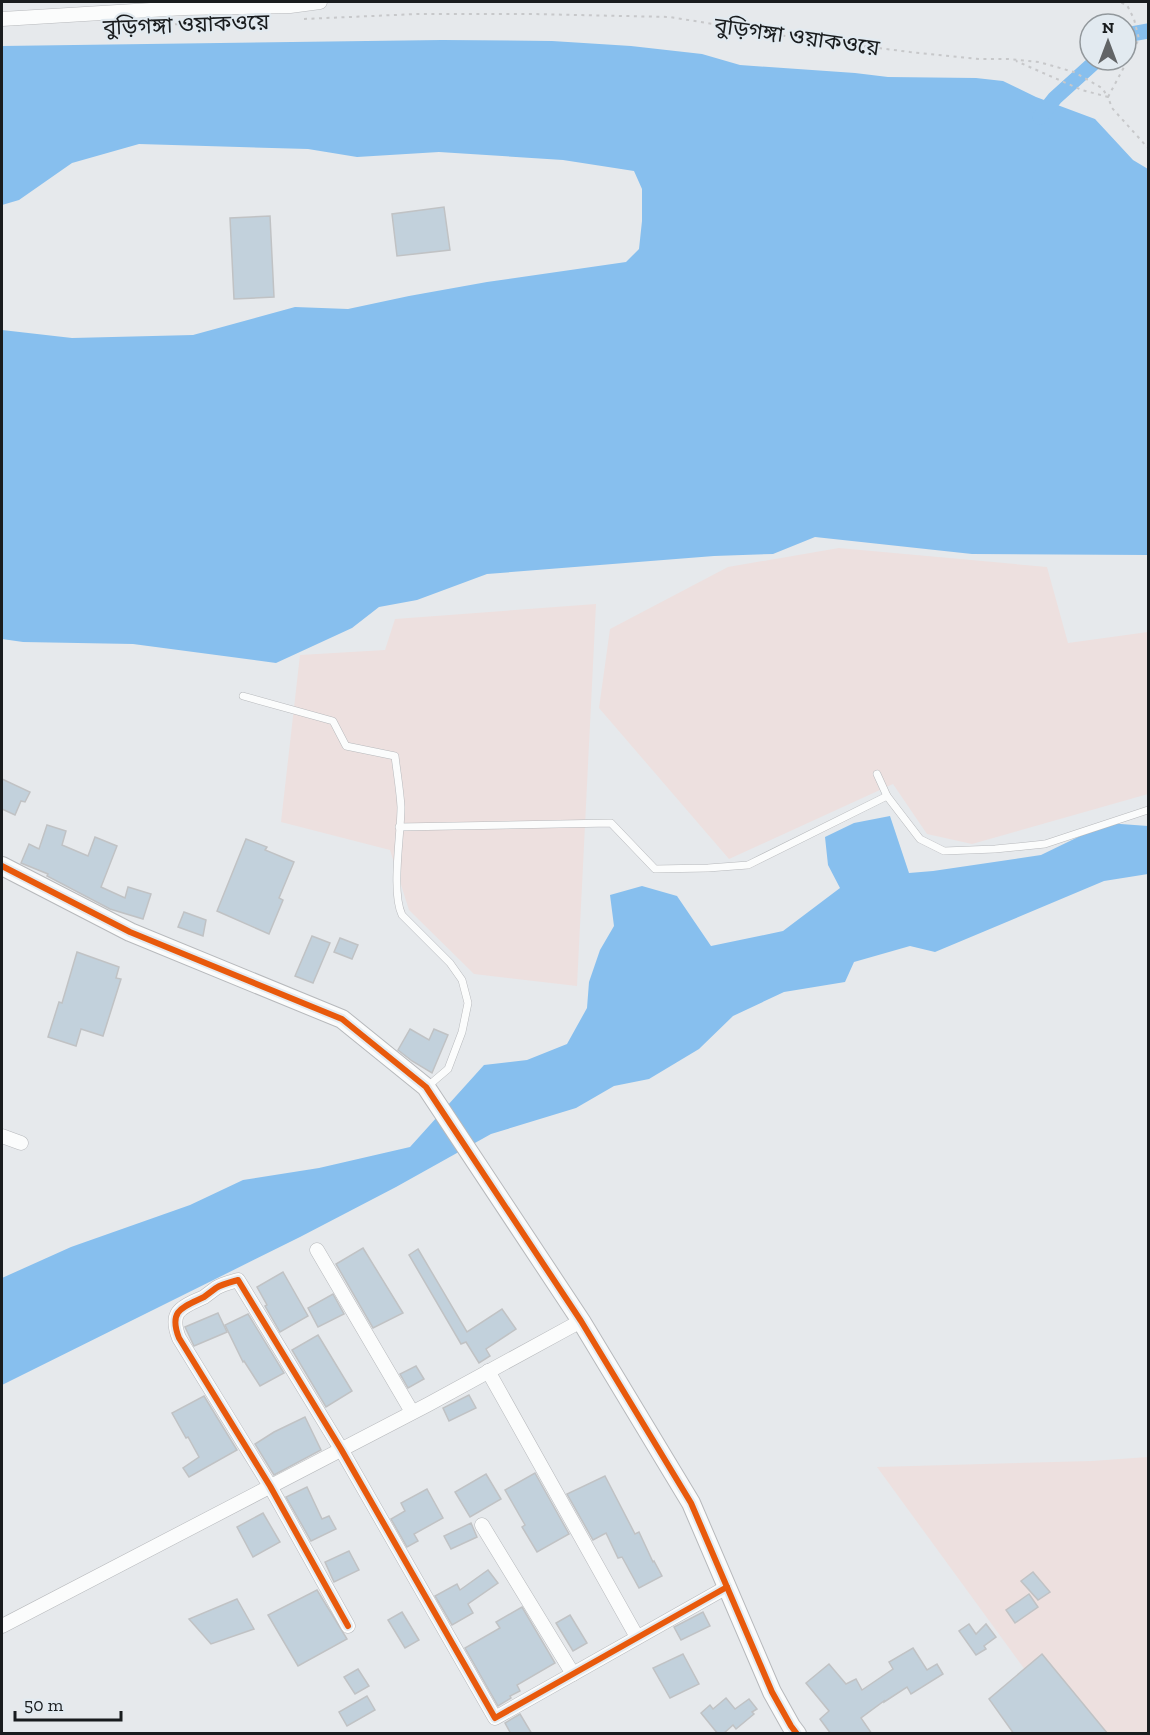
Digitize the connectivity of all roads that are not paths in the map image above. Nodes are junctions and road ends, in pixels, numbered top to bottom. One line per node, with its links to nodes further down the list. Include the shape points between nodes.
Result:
1 (320, 2): 2 (street)
2 (2, 19)
3 (243, 696): 7 (lane, via 333,721 346,746 394,756 401,808)
4 (877, 774): 5 (lane)
5 (887, 796): 6 (lane, via 920,839 944,850 1045,844); 7 (lane, via 748,865 708,868 655,869 611,823)
6 (1149, 810)
7 (399, 827): 9 (lane, via 399,910 450,963 462,980 468,1002 448,1069)
8 (2, 866): 9 (street, via 130,932 342,1019)
9 (426, 1087): 13 (street)
10 (2, 1136): 11 (street)
11 (21, 1143)
12 (316, 1250): 15 (street)
13 (580, 1321): 14 (street); 19 (street, via 691,1503)
14 (488, 1371): 15 (street); 22 (street)
15 (412, 1412): 16 (street)
16 (341, 1449): 17 (street); 17 (street, via 238,1280 217,1287 180,1308 175,1328); 23 (street, via 495,1718)
17 (270, 1486): 20 (street); 21 (street)
18 (482, 1526): 23 (street)
19 (727, 1587): 22 (street); 24 (street)
20 (2, 1626)
21 (348, 1626)
22 (638, 1637): 23 (street)
23 (573, 1674)
24 (790, 1731)

